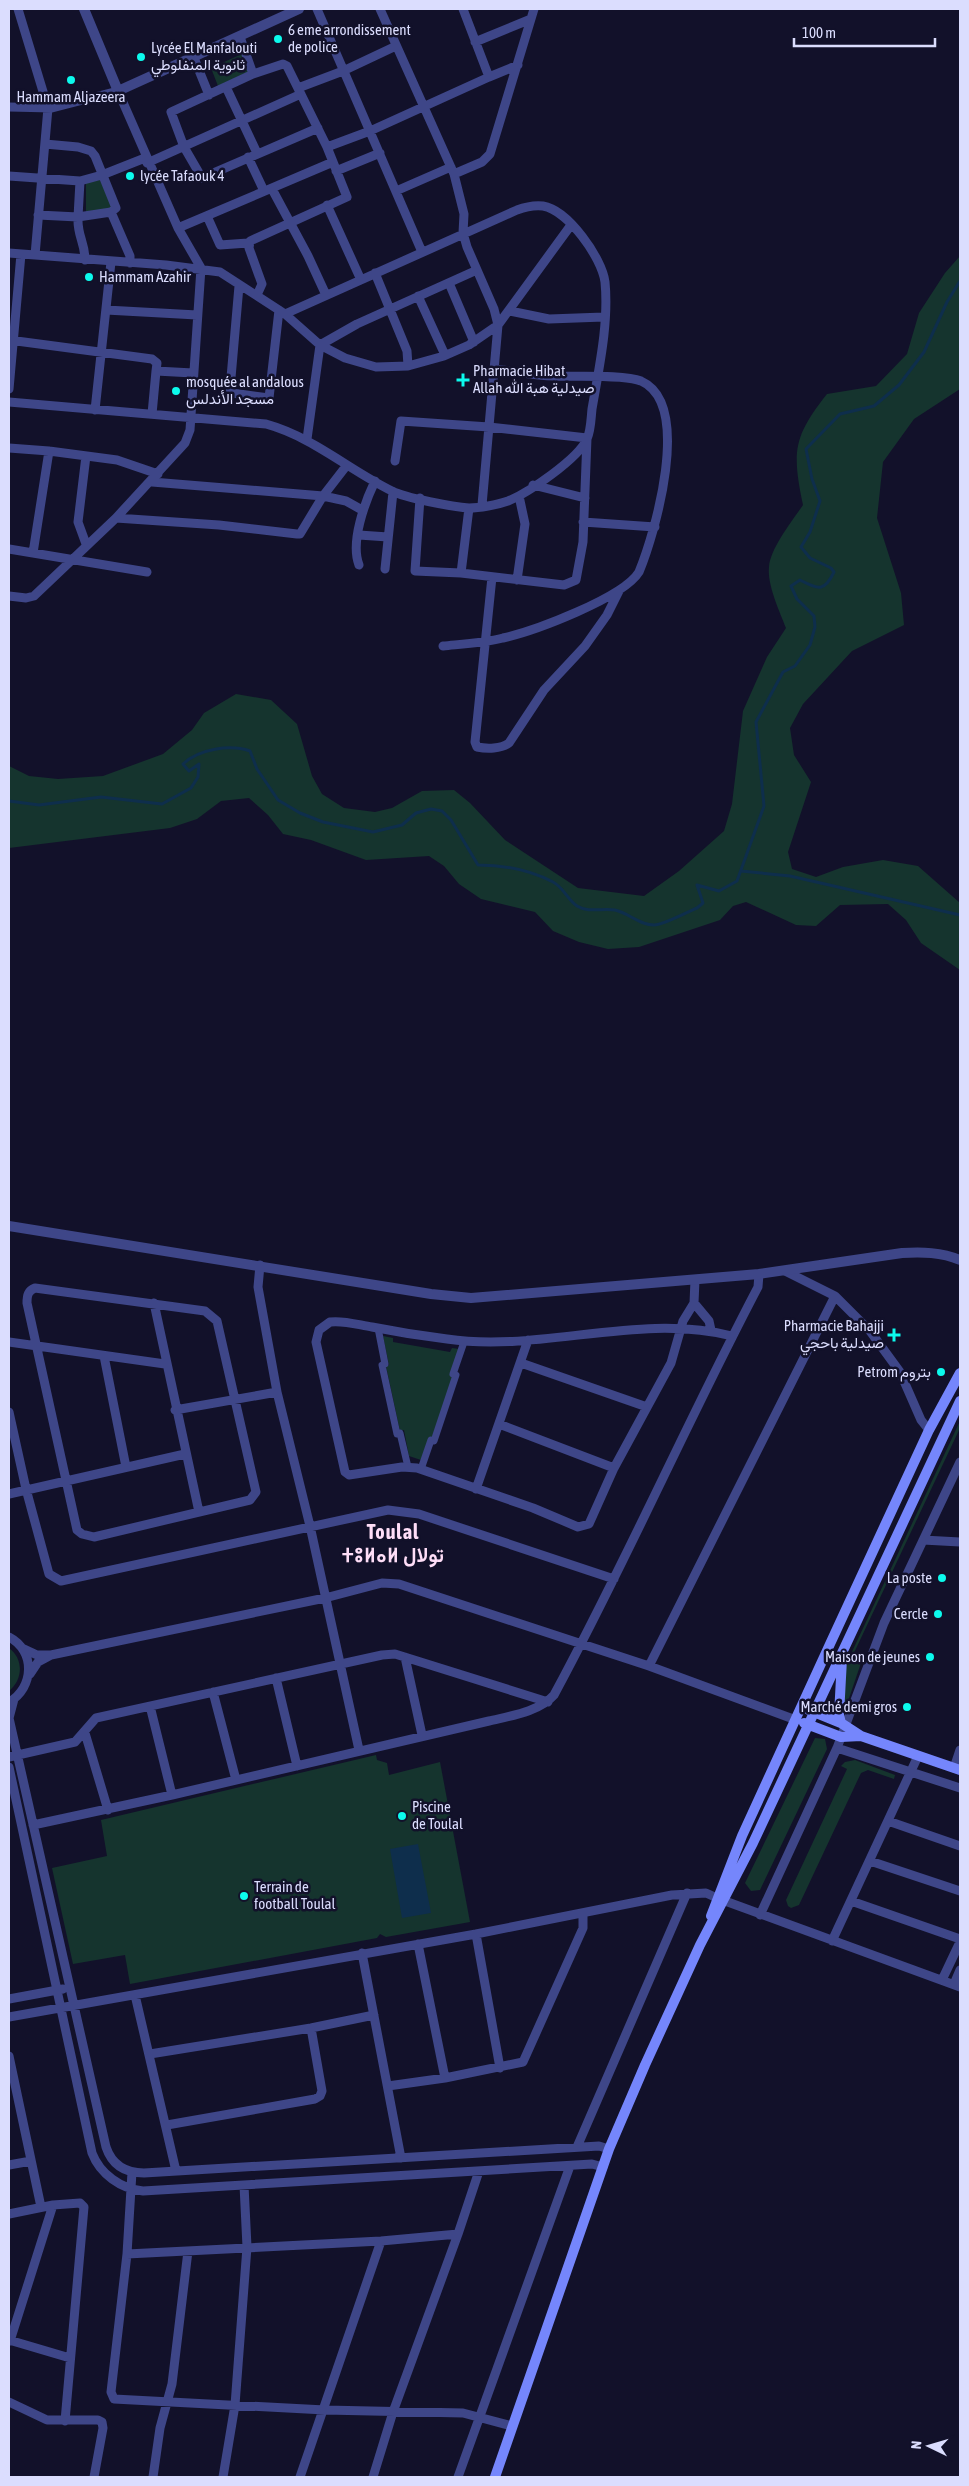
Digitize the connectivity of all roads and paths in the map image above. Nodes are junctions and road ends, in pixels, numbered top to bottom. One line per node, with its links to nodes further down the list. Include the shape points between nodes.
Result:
1 (18, 9): 23 (street)
2 (84, 9): 18 (street)
3 (300, 9): 9 (street)
4 (317, 9): 14 (street)
5 (380, 9): 11 (street)
6 (463, 9): 10 (street)
7 (534, 9): 8 (street)
8 (531, 19): 10 (street); 13 (street)
9 (240, 36): 12 (street); 15 (street)
10 (475, 42): 16 (street)
11 (396, 46): 14 (street); 21 (street)
12 (194, 58): 18 (street); 20 (street)
13 (518, 65): 16 (street); 34 (street, via 490,154 482,162)
14 (343, 71): 19 (street); 26 (street)
15 (253, 74): 17 (street); 19 (street, via 283,64)
16 (489, 77): 21 (street)
17 (226, 87): 20 (street); 24 (street)
18 (118, 91): 23 (street); 32 (street)
19 (299, 91): 24 (street); 25 (street)
20 (209, 95): 28 (street, via 171,112)
21 (423, 106): 26 (street); 34 (street)
22 (9, 108): 23 (street)
23 (48, 108): 27 (street)
24 (241, 120): 28 (street); 31 (street)
25 (318, 128): 29 (street); 31 (street)
26 (370, 131): 29 (street); 30 (street)
27 (44, 144): 36 (street, via 78,147 91,152); 38 (street)
28 (184, 147): 31 (street, via 202,178); 32 (street)
29 (327, 148): 33 (street)
30 (380, 153): 35 (street); 41 (street)
31 (252, 155): 40 (street)
32 (146, 160): 36 (street); 49 (street)
33 (333, 162): 35 (street); 40 (street)
34 (452, 170): 41 (street); 50 (street, via 464,214)
35 (336, 171): 42 (street, via 347,197)
36 (102, 175): 39 (street); 43 (street, via 116,208)
37 (9, 176): 38 (street)
38 (42, 178): 39 (street); 44 (street)
39 (80, 181): 46 (street)
40 (268, 190): 45 (street); 47 (street)
41 (396, 191): 52 (street)
42 (327, 205): 47 (street); 62 (street)
43 (111, 212): 46 (street); 58 (street)
44 (38, 215): 46 (street); 55 (street)
45 (207, 216): 49 (street); 51 (street, via 220,245)
46 (78, 217): 56 (street, via 77,230)
47 (290, 223): 51 (street); 66 (street)
48 (572, 226): 50 (street, via 554,210 535,206 517,210); 70 (street); 73 (street, via 601,265)
49 (178, 228): 59 (street)
50 (464, 233): 52 (street); 60 (street)
51 (248, 243): 65 (street, via 262,284)
52 (422, 252): 61 (street)
53 (9, 253): 54 (street)
54 (21, 254): 55 (street); 75 (street)
55 (35, 255): 56 (street)
56 (86, 260): 57 (street)
57 (111, 262): 58 (street); 69 (street)
58 (130, 263): 59 (street)
59 (201, 268): 64 (street, via 220,272); 72 (street)
60 (477, 270): 63 (street); 74 (street)
61 (375, 273): 62 (street); 68 (street)
62 (361, 280): 66 (street)
63 (449, 283): 67 (street); 76 (street)
64 (239, 286): 65 (street); 71 (street, via 232,393 269,398)
65 (257, 295): 71 (street)
66 (326, 295): 71 (street)
67 (418, 296): 68 (street); 79 (street)
68 (391, 308): 77 (street); 80 (street, via 407,351)
69 (106, 310): 72 (street); 78 (street)
70 (510, 311): 73 (street, via 549,319); 74 (street)
71 (282, 312): 77 (street)
72 (197, 315): 83 (street)
73 (604, 317): 84 (street)
74 (498, 325): 76 (street); 81 (street)
75 (11, 340): 78 (street); 85 (street)
76 (474, 342): 79 (street)
77 (320, 345): 80 (street, via 345,358 376,367); 92 (street)
78 (101, 352): 82 (street, via 152,359 157,363); 87 (street)
79 (444, 355): 80 (street)
80 (408, 366)
81 (494, 369): 84 (street); 90 (street)
82 (156, 371): 83 (street); 88 (street)
83 (193, 374): 89 (street)
84 (598, 377): 91 (street); 112 (street, via 642,382 663,406 667,425 665,465)
85 (9, 389)
86 (9, 402): 87 (street)
87 (95, 410): 88 (street)
88 (152, 414): 89 (street)
89 (190, 417): 92 (street, via 266,424); 98 (street, via 185,443)
90 (489, 427): 91 (street); 96 (street, via 400,420); 107 (street)
91 (587, 438): 101 (street, via 570,460); 106 (street)
92 (307, 440): 97 (street)
93 (9, 448): 94 (street)
94 (49, 451): 95 (street); 117 (street)
95 (86, 456): 98 (street, via 117,460); 115 (street, via 78,522)
96 (395, 461)
97 (347, 465): 99 (street); 103 (street)
98 (158, 474): 100 (street)
99 (375, 481): 102 (street); 109 (street)
100 (152, 482): 103 (street); 110 (street)
101 (533, 485): 104 (street); 106 (street)
102 (393, 492): 105 (street); 114 (street)
103 (323, 496): 109 (street, via 346,500); 110 (street, via 300,534)
104 (519, 496): 107 (street, via 505,502); 124 (street, via 525,524)
105 (420, 498): 108 (street); 122 (street, via 415,571)
106 (585, 498): 111 (street)
107 (482, 505): 108 (street)
108 (469, 508): 122 (street)
109 (362, 510): 113 (street)
110 (116, 518): 115 (street)
111 (584, 522): 112 (street); 124 (street, via 576,580 564,585)
112 (655, 528): 125 (street, via 639,572)
113 (358, 535): 114 (street); 119 (street)
114 (388, 537): 120 (street)
115 (86, 544): 118 (street)
116 (9, 549): 117 (street)
117 (33, 553): 118 (street)
118 (73, 559): 121 (street); 126 (street, via 34,596)
119 (359, 565)
120 (385, 569)
121 (147, 572)
122 (461, 573): 123 (street)
123 (492, 576): 124 (street); 127 (street)
124 (517, 580)
125 (619, 591): 127 (street, via 527,631); 127 (street, via 585,646 544,690 509,743 484,748 477,747 475,742)
126 (9, 596)
127 (486, 642): 128 (street)
128 (443, 646)
129 (9, 1226): 131 (street)
130 (960, 1260): 132 (street, via 926,1252 902,1253)
131 (260, 1266): 134 (street, via 471,1298); 150 (street, via 258,1287)
132 (785, 1272): 133 (street); 135 (street)
133 (759, 1274): 134 (street); 141 (street, via 758,1287)
134 (695, 1280): 136 (street)
135 (835, 1296): 157 (street, via 887,1352); 181 (street)
136 (694, 1302): 139 (street); 140 (street, via 709,1321)
137 (154, 1303): 145 (street, via 35,1288 27,1295 27,1303); 148 (street); 151 (street, via 205,1311 217,1321)
138 (378, 1328): 144 (street); 161 (street, via 385,1364 382,1365 397,1434 400,1433); 161 (street, via 330,1322 318,1332 318,1355 346,1474)
139 (680, 1330): 140 (street); 142 (street); 153 (street, via 671,1363)
140 (711, 1330): 141 (street)
141 (732, 1336): 172 (street)
142 (528, 1340): 144 (street); 147 (street)
143 (9, 1342): 145 (street)
144 (464, 1342): 162 (street, via 434,1441 431,1440)
145 (36, 1348): 146 (street); 164 (street)
146 (104, 1356): 148 (street); 160 (street)
147 (521, 1363): 153 (street); 156 (street)
148 (165, 1364): 154 (street)
149 (960, 1373): 157 (main road)
150 (277, 1392): 151 (street); 169 (street)
151 (235, 1400): 154 (street); 168 (street, via 256,1492 250,1500)
152 (960, 1402): 177 (main road)
153 (647, 1407): 163 (street)
154 (175, 1410): 158 (street)
155 (9, 1412): 166 (street)
156 (499, 1424): 163 (street); 165 (street)
157 (929, 1430): 188 (main road)
158 (185, 1454): 160 (street); 168 (street)
159 (960, 1462): 170 (street)
160 (126, 1466): 164 (street)
161 (408, 1466): 162 (street)
162 (421, 1468): 165 (street)
163 (614, 1468): 165 (street, via 589,1524 578,1527)
164 (65, 1480): 166 (street); 168 (street, via 77,1530 87,1536)
165 (476, 1489)
166 (26, 1490): 167 (street); 169 (street, via 49,1574 61,1581)
167 (9, 1494)
168 (199, 1512)
169 (310, 1526): 172 (street, via 398,1510 419,1514); 173 (street)
170 (923, 1540): 171 (street); 191 (street, via 884,1622)
171 (960, 1542)
172 (614, 1579): 175 (street)
173 (325, 1598): 175 (street, via 382,1583 399,1584); 178 (street); 180 (street)
174 (9, 1638): 176 (street)
175 (582, 1643): 181 (street); 186 (street)
176 (20, 1646): 178 (street, via 30,1653); 183 (street, via 28,1662)
177 (842, 1650): 189 (main road); 191 (main road, via 839,1715)
178 (51, 1655): 183 (street, via 38,1662)
179 (405, 1657): 180 (street, via 382,1655); 186 (street); 194 (street)
180 (339, 1663): 182 (street); 198 (street)
181 (649, 1666): 190 (street)
182 (276, 1678): 184 (street); 203 (street)
183 (28, 1679): 185 (street)
184 (214, 1692): 187 (street); 206 (street)
185 (12, 1701): 200 (street, via 9,1718)
186 (548, 1702): 194 (street, via 522,1713)
187 (150, 1706): 193 (street, via 96,1718); 208 (street)
188 (801, 1709): 189 (main road); 190 (main road)
189 (815, 1711): 191 (main road); 192 (main road)
190 (796, 1720): 192 (main road); 216 (main road, via 742,1836)
191 (843, 1724): 195 (street); 196 (main road)
192 (808, 1725): 195 (main road); 216 (main road)
193 (85, 1733): 200 (street, via 75,1742); 209 (street)
194 (422, 1736): 198 (street)
195 (841, 1736): 196 (main road); 197 (street)
196 (861, 1736): 201 (main road)
197 (837, 1748): 205 (street); 219 (street)
198 (359, 1750): 203 (street)
199 (960, 1750): 204 (street)
200 (13, 1756): 211 (street)
201 (918, 1756): 204 (main road); 205 (street)
202 (9, 1766): 229 (street)
203 (297, 1766): 206 (street)
204 (957, 1769)
205 (911, 1771): 207 (street); 210 (street)
206 (236, 1780): 208 (street)
207 (960, 1788)
208 (172, 1795): 209 (street)
209 (108, 1810): 211 (street)
210 (888, 1821): 212 (street); 213 (street)
211 (33, 1824): 228 (street)
212 (960, 1846)
213 (870, 1861): 214 (street); 217 (street)
214 (960, 1891)
215 (688, 1893): 216 (street, via 706,1894); 218 (street); 244 (street)
216 (721, 1900): 219 (street); 245 (main road)
217 (851, 1901): 221 (street); 222 (street)
218 (582, 1914): 220 (street); 239 (street, via 583,1928 525,2059 519,2064)
219 (760, 1915): 222 (street)
220 (476, 1934): 223 (street); 239 (street)
221 (960, 1940): 226 (street)
222 (832, 1941): 226 (street)
223 (418, 1944): 224 (street); 240 (street)
224 (362, 1953): 230 (street); 234 (street)
225 (960, 1970): 227 (street)
226 (942, 1980): 227 (street)
227 (957, 1985)
228 (70, 1988): 229 (street); 232 (street)
229 (57, 1990): 231 (street); 233 (street)
230 (135, 1995): 232 (street); 237 (street)
231 (9, 1999)
232 (74, 2006): 233 (street); 253 (street, via 106,2147 114,2162)
233 (61, 2008): 235 (street); 255 (street, via 95,2161 106,2174)
234 (374, 2015): 236 (street); 241 (street)
235 (9, 2017)
236 (311, 2028): 237 (street); 243 (street, via 322,2090 320,2096)
237 (150, 2054): 243 (street)
238 (9, 2056): 242 (street)
239 (500, 2068): 240 (street)
240 (445, 2078): 241 (street)
241 (388, 2086): 246 (street)
242 (13, 2093): 247 (street)
243 (167, 2125): 251 (street)
244 (576, 2147): 245 (street); 246 (street)
245 (609, 2149): 250 (main road)
246 (401, 2158): 251 (street)
247 (31, 2161): 248 (street); 257 (street)
248 (9, 2165)
249 (570, 2166): 250 (street, via 592,2164); 252 (street); 271 (street)
250 (603, 2167): 273 (main road)
251 (176, 2171): 253 (street)
252 (479, 2171): 254 (street); 259 (street)
253 (132, 2172): 255 (street)
254 (244, 2185): 255 (street, via 143,2191); 261 (street)
255 (130, 2188): 263 (street)
256 (53, 2205): 257 (street); 264 (street); 265 (street, via 80,2203 84,2207)
257 (41, 2207): 258 (street)
258 (9, 2214)
259 (458, 2234): 260 (street); 270 (street)
260 (381, 2241): 261 (street); 269 (street)
261 (247, 2247): 262 (street); 268 (street)
262 (188, 2251): 263 (street); 267 (street)
263 (127, 2254): 267 (street, via 112,2396 117,2400)
264 (9, 2340): 265 (street)
265 (70, 2358): 272 (street)
266 (9, 2402): 272 (street, via 46,2420)
267 (167, 2403): 268 (street); 275 (street)
268 (235, 2405): 269 (street); 276 (street)
269 (325, 2410): 270 (street); 277 (street)
270 (392, 2412): 271 (street); 278 (street)
271 (478, 2416): 273 (street); 279 (street)
272 (65, 2421): 274 (street, via 102,2422)
273 (512, 2426): 280 (main road)
274 (94, 2477)
275 (153, 2477)
276 (223, 2477)
277 (300, 2477)
278 (373, 2477)
279 (458, 2477)
280 (496, 2477)

